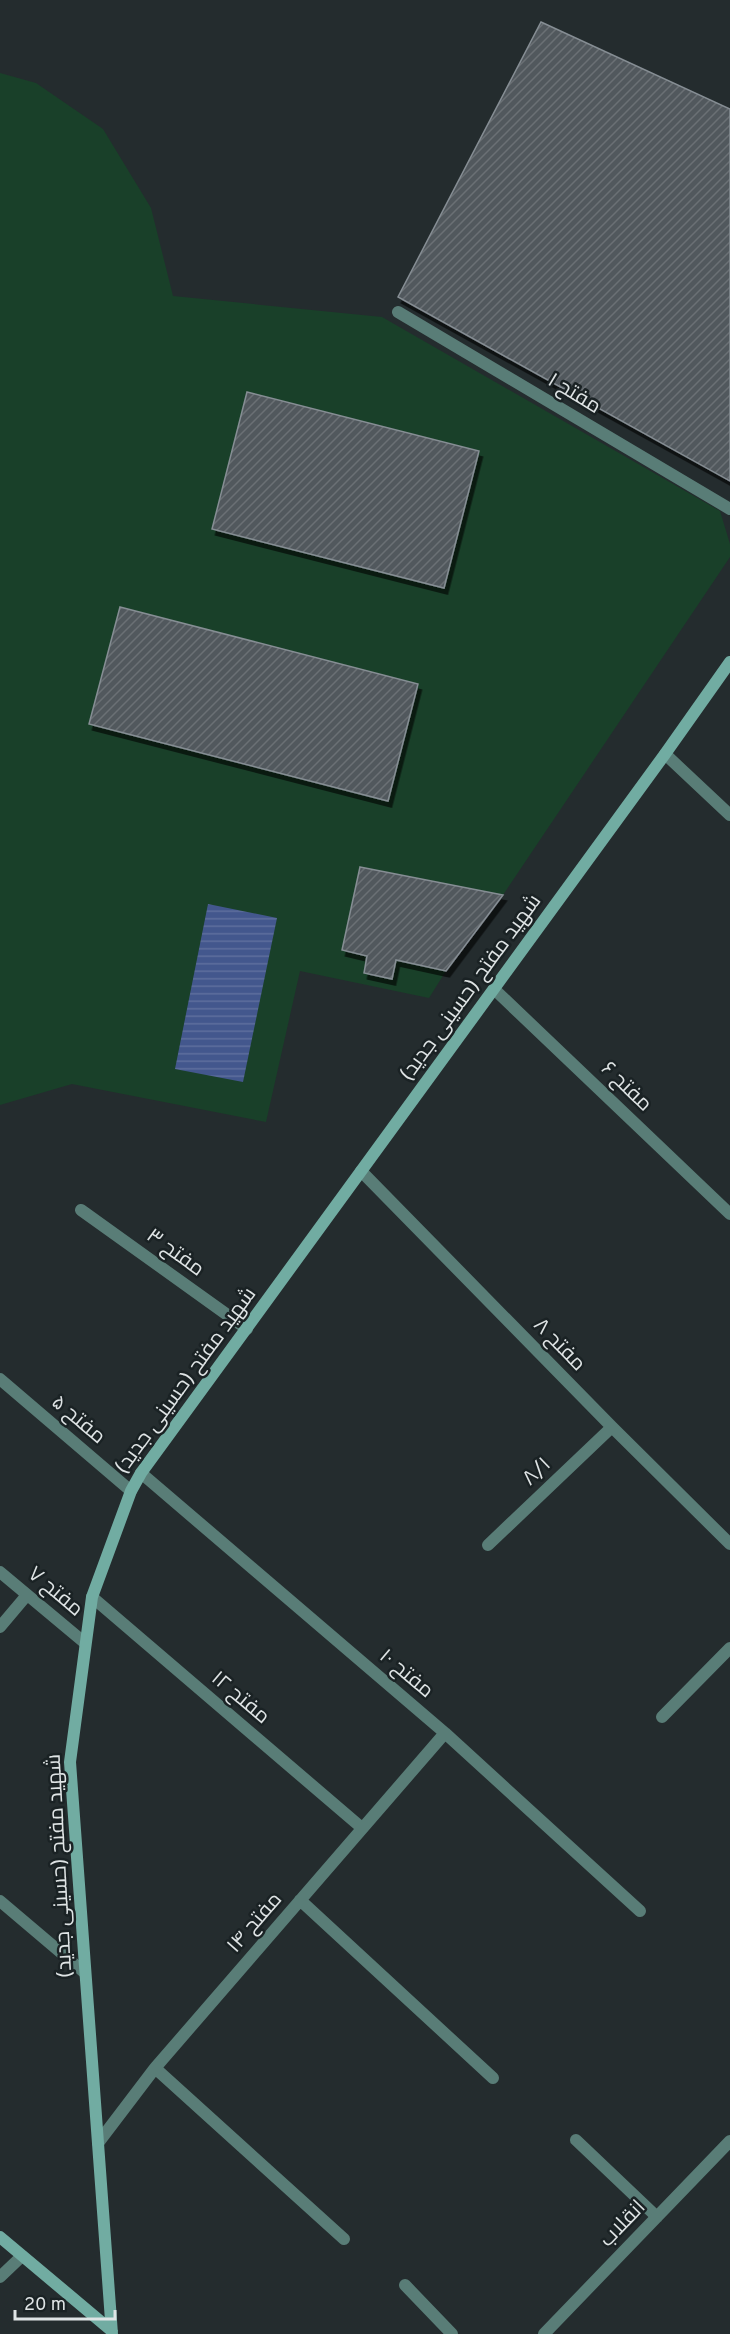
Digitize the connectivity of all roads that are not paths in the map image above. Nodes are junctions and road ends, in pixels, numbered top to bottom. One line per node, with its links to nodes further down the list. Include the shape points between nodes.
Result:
1 (398, 312): 2 (street, مفتح ۱)
2 (730, 509)
3 (730, 662): 4 (street, شهید مفتح (حسینی جدید))
4 (665, 754): 5 (street); 6 (street, شهید مفتح (حسینی جدید))
5 (730, 815)
6 (494, 989): 7 (street, شهید مفتح (حسینی جدید)); 9 (street, مفتح ۶)
7 (361, 1171): 10 (street, شهید مفتح (حسینی جدید)); 12 (street, مفتح ۸)
8 (81, 1210): 10 (street, مفتح ۳)
9 (730, 1214)
10 (247, 1329): 13 (street, شهید مفتح (حسینی جدید))
11 (0, 1379): 14 (street, مفتح ۵)
12 (612, 1427): 15 (street, مفتح ۸); 16 (street, ۸/۱)
13 (141, 1473): 14 (street, شهید مفتح (حسینی جدید)); 24 (street, مفتح ۱۰)
14 (131, 1491): 19 (street, شهید مفتح (حسینی جدید))
15 (730, 1544)
16 (489, 1545)
17 (0, 1572): 18 (street, مفتح ۷)
18 (27, 1595): 20 (street); 21 (street, مفتح ۷)
19 (92, 1597): 21 (street, شهید مفتح (حسینی جدید)); 25 (street, مفتح ۱۲)
20 (0, 1627)
21 (85, 1643): 29 (street, شهید مفتح (حسینی جدید), via 70,1762)
22 (730, 1648): 23 (street)
23 (662, 1717)
24 (445, 1733): 25 (street, مفتح ۱۴); 28 (street, مفتح ۱۰)
25 (363, 1828): 26 (street, مفتح ۱۴)
26 (300, 1900): 30 (street, مفتح ۱۴); 31 (street)
27 (0, 1901): 29 (street)
28 (640, 1911)
29 (86, 1973): 34 (street, شهید مفتح (حسینی جدید))
30 (155, 2068): 34 (street, مفتح ۱۴); 37 (street)
31 (493, 2078)
32 (576, 2140): 35 (street)
33 (730, 2141): 35 (street, انقلاب)
34 (98, 2143): 41 (street, شهید مفتح (حسینی جدید))
35 (657, 2217): 43 (street, انقلاب)
36 (0, 2237): 38 (street)
37 (344, 2239)
38 (22, 2256): 39 (street); 41 (street)
39 (0, 2277)
40 (405, 2285): 42 (street)
41 (112, 2333)
42 (452, 2334)
43 (544, 2334)

